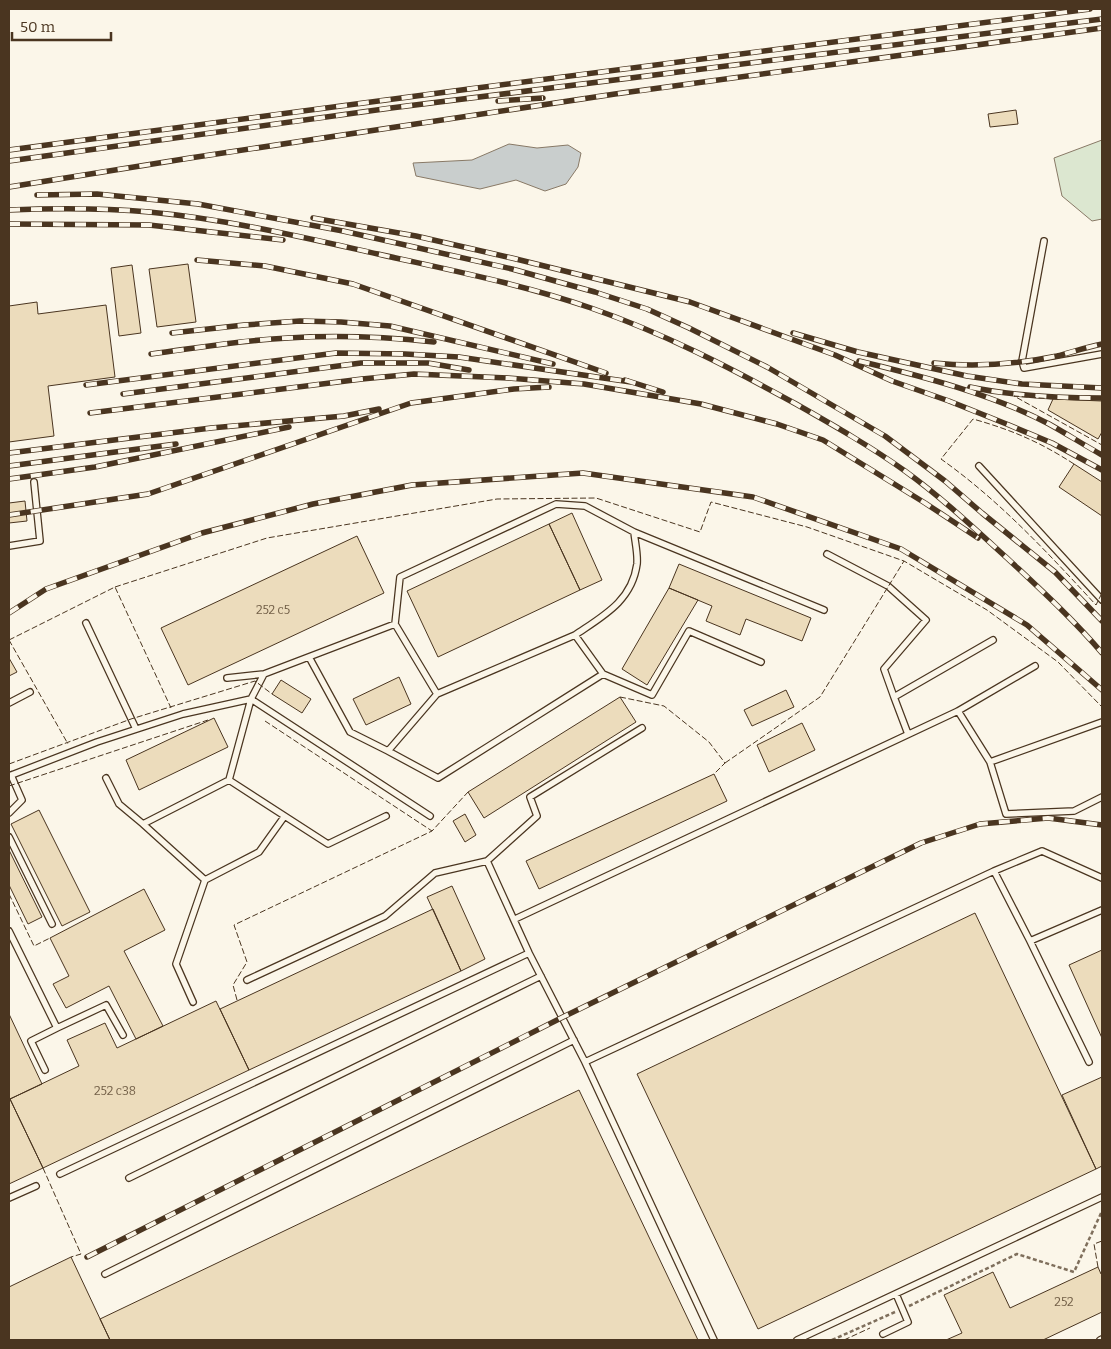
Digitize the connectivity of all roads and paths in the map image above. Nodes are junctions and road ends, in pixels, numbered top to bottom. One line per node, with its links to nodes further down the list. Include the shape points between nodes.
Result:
1 (1044, 241): 2 (lane, via 1022,361 1024,368)
2 (1102, 354)
3 (980, 466): 8 (lane)
4 (34, 482): 6 (lane, via 40,541)
5 (634, 532): 9 (lane); 11 (lane, via 585,506 556,504 400,577); 12 (lane, via 637,562 630,589 610,611)
6 (9, 546)
7 (826, 554): 22 (lane, via 888,586 926,620 884,669)
8 (1102, 600)
9 (824, 610)
10 (86, 623): 28 (lane)
11 (396, 624): 14 (lane); 21 (lane)
12 (575, 635): 18 (lane); 21 (lane)
13 (993, 640): 22 (lane)
14 (309, 657): 17 (lane); 30 (lane, via 350,732)
15 (761, 662): 18 (lane, via 689,631 652,695)
16 (1035, 666): 25 (lane)
17 (264, 674): 19 (lane); 23 (lane)
18 (603, 674): 30 (lane, via 438,778)
19 (227, 678)
20 (30, 692): 24 (lane)
21 (437, 694): 30 (lane)
22 (894, 697): 29 (lane)
23 (251, 699): 28 (lane, via 183,714); 34 (lane); 38 (lane)
24 (9, 703)
25 (958, 711): 29 (lane); 31 (lane)
26 (1102, 722): 31 (lane)
27 (642, 728): 42 (lane, via 530,797 537,816)
28 (136, 729): 32 (lane)
29 (908, 734): 47 (lane)
30 (388, 751)
31 (990, 762): 35 (lane, via 1006,814 1074,811)
32 (10, 775): 36 (lane, via 22,800)
33 (106, 778): 40 (lane, via 119,804)
34 (229, 780): 39 (lane); 40 (lane)
35 (1102, 797)
36 (9, 813)
37 (386, 816): 39 (lane, via 328,844)
38 (430, 816)
39 (284, 817): 45 (lane, via 259,852)
40 (143, 824): 45 (lane)
41 (9, 837): 48 (lane)
42 (487, 860): 47 (lane); 53 (lane, via 435,873 385,916)
43 (994, 871): 44 (lane, via 1042,852); 50 (lane); 58 (lane)
44 (1102, 878)
45 (205, 880): 54 (lane, via 176,964)
46 (1102, 910): 50 (lane)
47 (514, 919): 51 (lane)
48 (52, 924)
49 (9, 931): 55 (lane)
50 (1030, 941): 59 (lane)
51 (529, 953): 52 (lane); 61 (lane)
52 (541, 976): 57 (lane); 62 (lane)
53 (247, 980)
54 (193, 1002)
55 (57, 1028): 56 (lane, via 106,1005); 60 (lane, via 31,1040)
56 (123, 1035)
57 (574, 1040): 58 (lane); 67 (lane)
58 (585, 1062): 71 (lane)
59 (1089, 1062)
60 (44, 1070)
61 (60, 1174)
62 (129, 1178)
63 (36, 1186): 65 (lane)
64 (1102, 1197): 68 (lane)
65 (9, 1198)
66 (1102, 1211): 69 (path, via 1074,1272 1017,1254)
67 (105, 1274)
68 (896, 1294): 69 (lane); 72 (lane)
69 (902, 1309): 70 (lane, via 908,1322); 73 (path)
70 (883, 1334)
71 (714, 1340)
72 (797, 1340)
73 (832, 1340)

